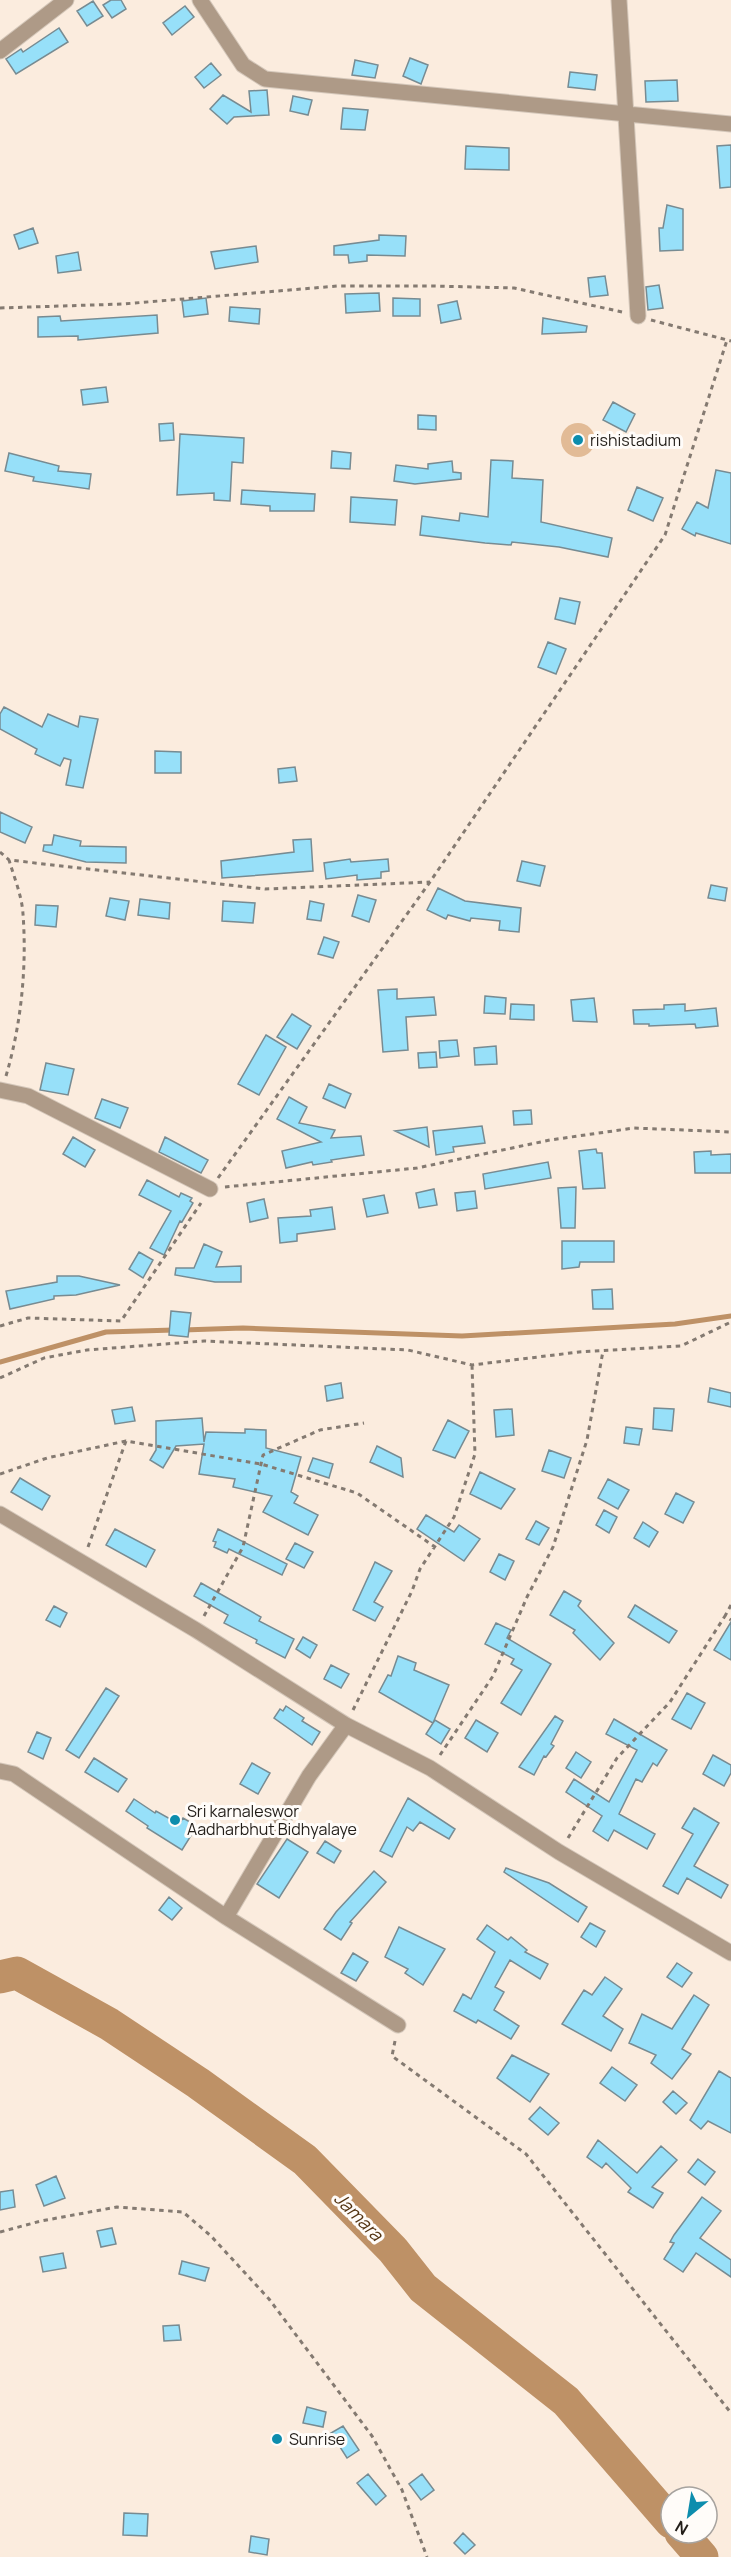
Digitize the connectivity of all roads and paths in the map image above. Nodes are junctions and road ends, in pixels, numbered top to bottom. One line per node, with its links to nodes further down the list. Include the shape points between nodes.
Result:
1 (66, 0): 4 (street)
2 (200, 0): 5 (street, via 243,65 265,79)
3 (619, 0): 5 (street)
4 (0, 51)
5 (627, 115): 6 (street); 8 (street)
6 (731, 124)
7 (0, 308): 8 (path, via 123,304 338,286 468,287 514,288)
8 (638, 316): 9 (path)
9 (729, 340): 12 (path, via 665,535)
10 (0, 852): 11 (path)
11 (9, 860): 12 (path, via 266,889); 13 (path, via 23,912 22,983 16,1043)
12 (430, 882): 15 (path)
13 (1, 1091): 15 (street, via 28,1096)
14 (731, 1132): 15 (path, via 634,1128 549,1140 417,1168)
15 (210, 1189): 17 (path, via 121,1321 28,1318)
16 (731, 1322): 18 (path, via 681,1346)
17 (0, 1326)
18 (603, 1351): 19 (path); 33 (path, via 587,1440 554,1547 527,1596 493,1676)
19 (472, 1365): 20 (path, via 408,1350 204,1341 87,1350 55,1356); 26 (path, via 475,1454 454,1517)
20 (0, 1378)
21 (364, 1423): 23 (path, via 320,1430 263,1455)
22 (126, 1441): 23 (path); 24 (path, via 47,1458); 27 (path)
23 (261, 1464): 26 (path, via 357,1493); 31 (path, via 243,1547)
24 (0, 1474)
25 (0, 1514): 27 (street)
26 (435, 1547): 32 (path, via 420,1569)
27 (82, 1563): 31 (street)
28 (731, 1605): 29 (path)
29 (725, 1616): 30 (path); 35 (path, via 670,1702 617,1758)
30 (731, 1620)
31 (196, 1630): 32 (street)
32 (345, 1725): 33 (street); 36 (street, via 309,1776)
33 (430, 1768): 35 (street)
34 (0, 1771): 36 (street, via 14,1774)
35 (559, 1852): 37 (street)
36 (226, 1917): 38 (street)
37 (731, 1953)
38 (398, 2025): 40 (path, via 393,2055 526,2154)
39 (0, 2232): 41 (path, via 117,2207 183,2212 211,2236 269,2299 372,2436 402,2490)
40 (731, 2413)
41 (427, 2557)

